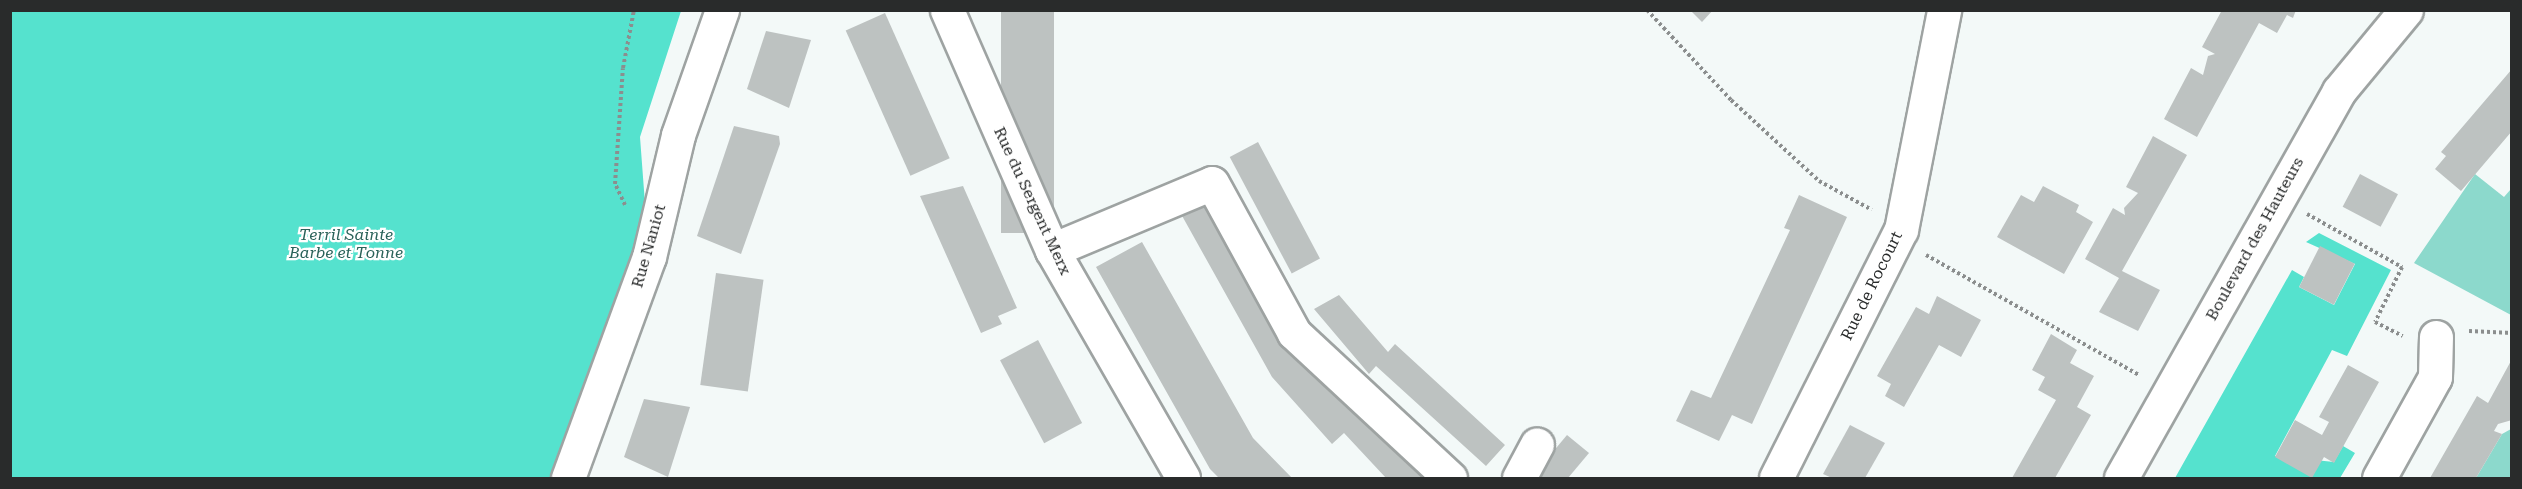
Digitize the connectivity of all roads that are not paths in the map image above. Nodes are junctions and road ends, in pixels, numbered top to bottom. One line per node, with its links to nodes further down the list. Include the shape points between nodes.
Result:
1 (722, 10): 8 (street, Rue Naniot, via 678,135 649,257)
2 (947, 10): 5 (street, Rue du Sergent Merx)
3 (1944, 10): 12 (street, Rue de Rocourt, via 1899,232)
4 (2406, 10): 13 (street, Boulevard des Hauteurs, via 2339,91)
5 (1052, 250): 9 (street, Rue du Sergent Merx); 10 (street, via 1212,183 1294,333)
6 (2436, 337): 14 (street, via 2435,377)
7 (1537, 444): 11 (street)
8 (568, 478)
9 (1183, 478)
10 (1449, 478)
11 (1519, 478)
12 (1776, 478)
13 (2121, 478)
14 (2379, 478)

